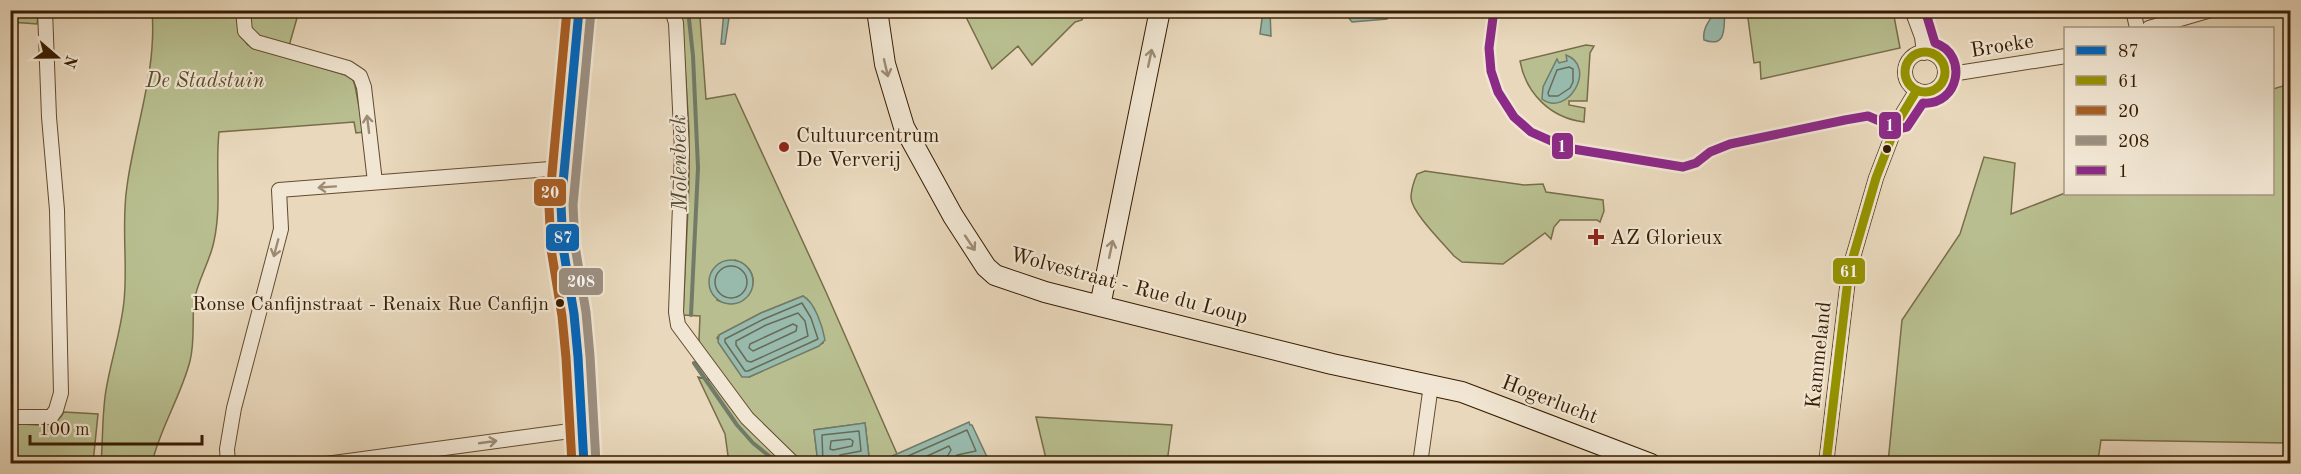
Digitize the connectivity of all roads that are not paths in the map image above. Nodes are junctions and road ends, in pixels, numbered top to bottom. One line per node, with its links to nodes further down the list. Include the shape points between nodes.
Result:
1 (45, 10): 20 (street, via 58,230 61,393 51,417)
2 (243, 10): 17 (street, one-way to 2, via 360,76 348,68 256,42 245,31)
3 (579, 10): 16 (main road)
4 (672, 10): 25 (street, via 676,23 682,153 678,324 747,418)
5 (877, 10): 18 (street, Wolvestraat - Rue du Loup, one-way to 18, via 885,63 904,127 952,216 986,267 1018,284)
6 (1160, 10): 18 (street, one-way to 6)
7 (1912, 10): 12 (street)
8 (2133, 10): 10 (street)
9 (2211, 10): 11 (street)
10 (2137, 27)
11 (2152, 27)
12 (1924, 53): 14 (street, Broeke, via 1939,58); 15 (street, via 1913,57 1906,68 1907,81)
13 (2064, 56): 14 (street, Broeke)
14 (1945, 75): 15 (street, Broeke, via 1936,89)
15 (1917, 90): 28 (street, Kammeland, via 1901,117 1876,178 1849,271)
16 (563, 168): 17 (street); 21 (main road, via 563,248 574,314)
17 (375, 182): 22 (street, one-way to 22, via 279,190 281,229 234,408)
18 (1100, 306): 19 (street, Wolvestraat - Rue du Loup)
19 (1431, 385): 26 (street); 27 (street, Hogerlucht, via 1472,395)
20 (10, 417)
21 (582, 432): 23 (street, one-way to 21); 24 (main road)
22 (228, 464)
23 (326, 464)
24 (584, 464)
25 (794, 464)
26 (1420, 464)
27 (1651, 464)
28 (1826, 464)

